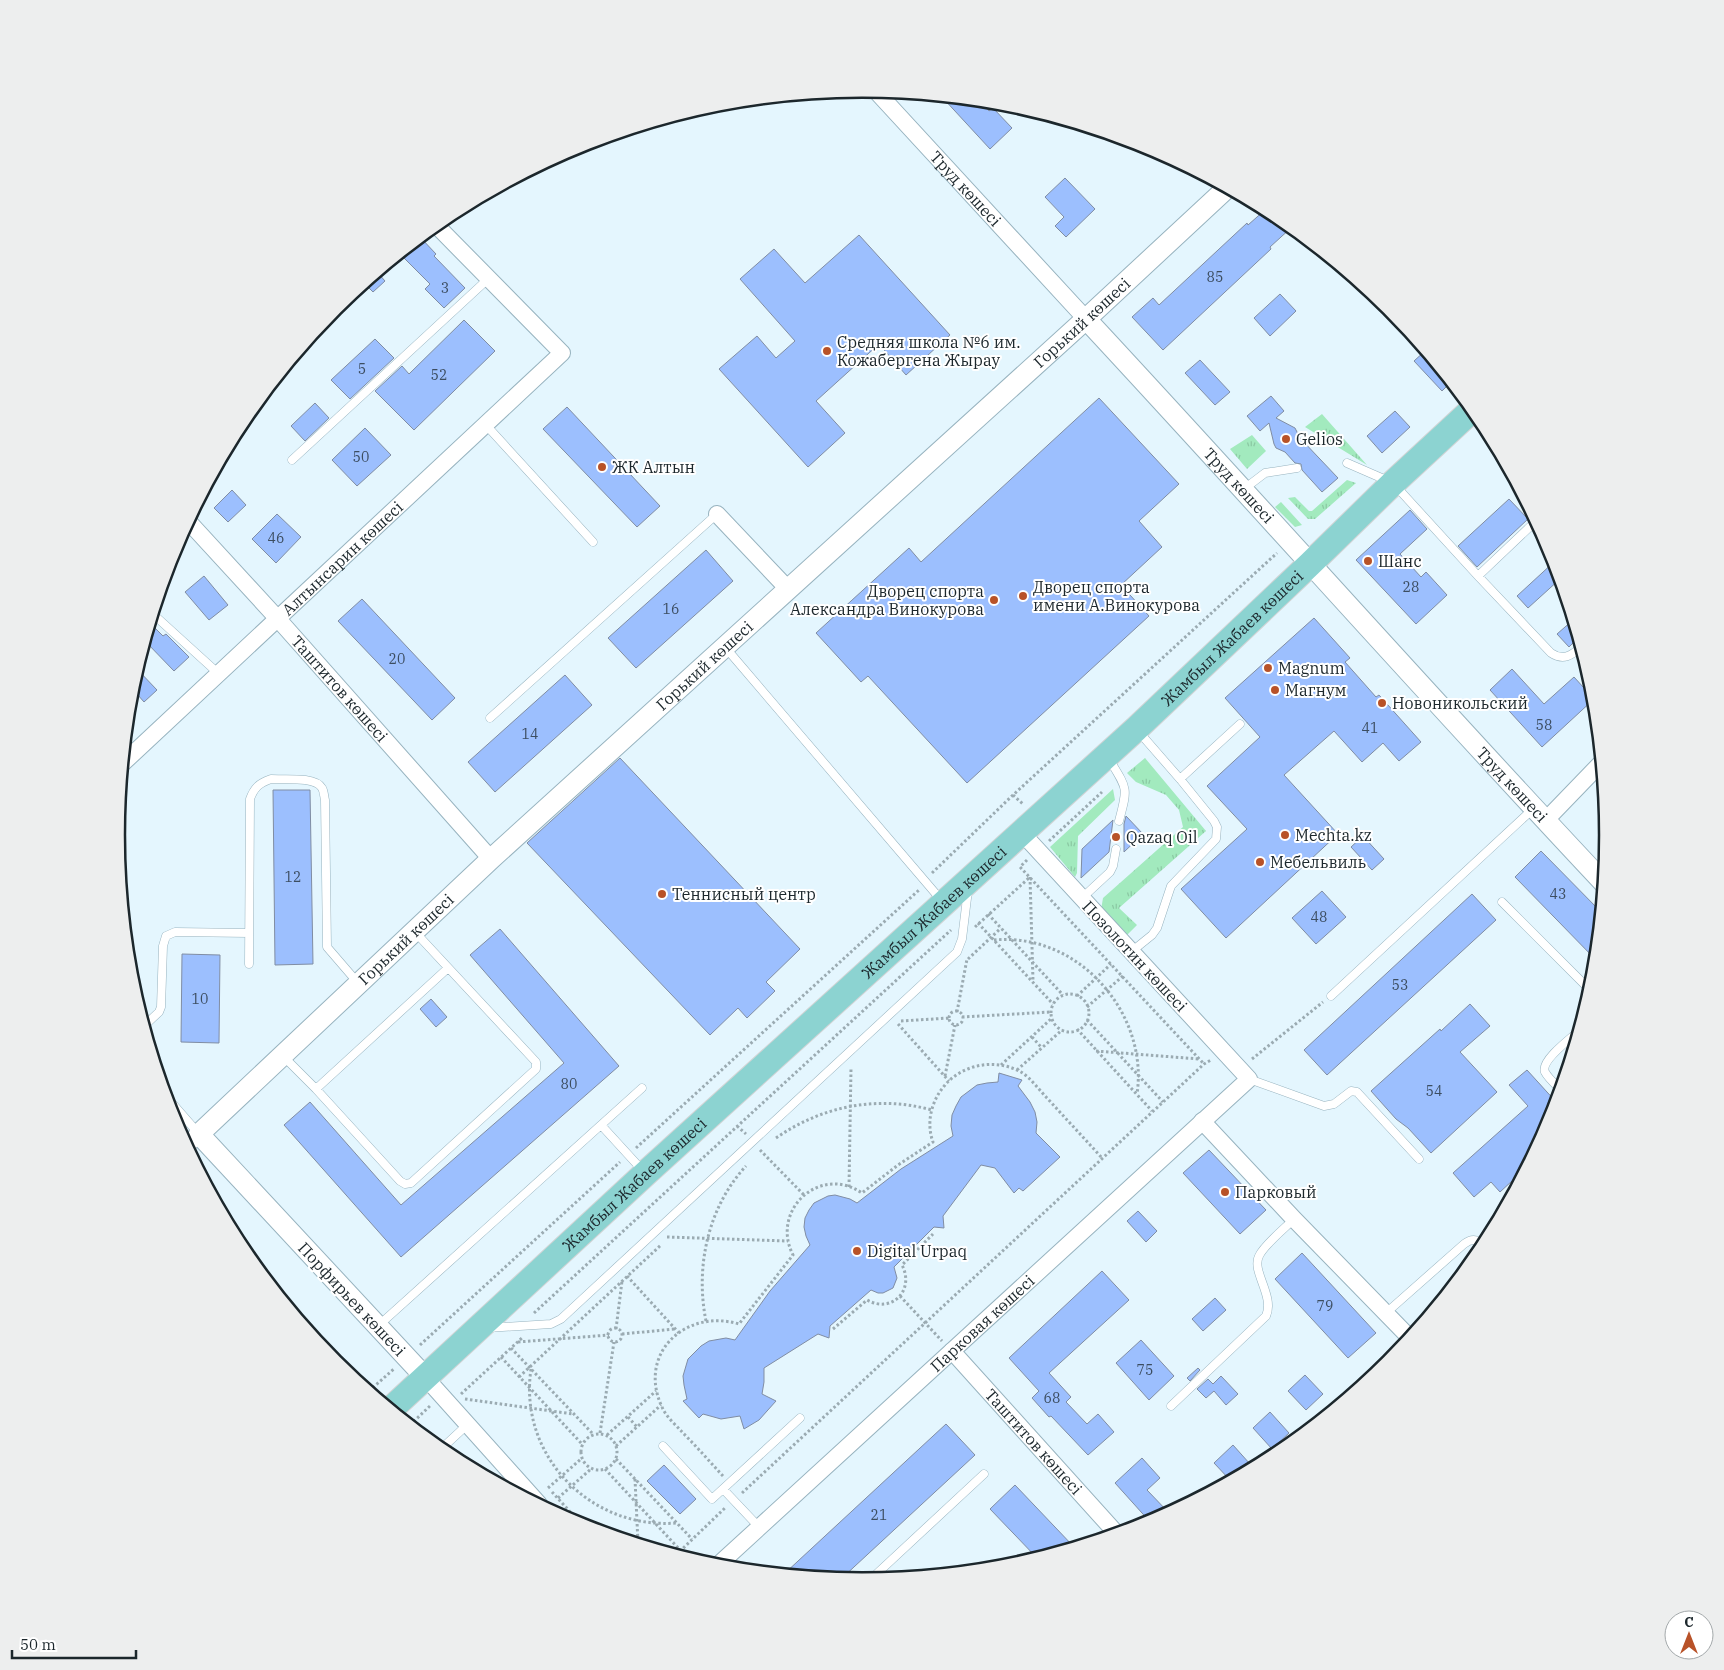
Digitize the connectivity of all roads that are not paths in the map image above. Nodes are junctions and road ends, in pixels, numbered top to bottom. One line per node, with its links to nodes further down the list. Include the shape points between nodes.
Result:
1 (882, 98): 5 (street, Труд көшесі)
2 (1223, 192): 5 (street, Горький көшесі)
3 (441, 230): 4 (street)
4 (488, 279): 7 (street, Алтынсарин көшесі, via 562,353); 8 (lane)
5 (1086, 319): 12 (street, Труд көшесі); 19 (street, Горький көшесі)
6 (1467, 414): 11 (main road, Жамбыл Жабаев көшесі)
7 (486, 425): 16 (lane); 21 (street, Алтынсарин көшесі)
8 (292, 460)
9 (1346, 464): 11 (lane)
10 (1297, 468): 12 (lane, via 1265,473)
11 (1393, 483): 17 (main road, Жамбыл Жабаев көшесі); 18 (lane)
12 (1244, 489): 17 (street, Труд көшесі)
13 (717, 514): 19 (street); 25 (lane)
14 (193, 526): 21 (street, Таштитов көшесі)
15 (1531, 526): 18 (lane)
16 (593, 542)
17 (1310, 564): 27 (main road, Жамбыл Жабаев көшесі); 32 (street, Труд көшесі)
18 (1478, 576): 23 (lane, via 1551,653 1564,658)
19 (788, 589): 22 (street, Горький көшесі)
20 (158, 618): 24 (lane)
21 (278, 619): 24 (street, Алтынсарин көшесі); 36 (street, Таштитов көшесі)
22 (724, 646): 36 (street, Горький көшесі); 40 (lane)
23 (1576, 651)
24 (219, 674): 29 (street, Алтынсарин көшесі)
25 (490, 718)
26 (1240, 724): 31 (lane)
27 (1136, 729): 28 (main road, Жамбыл Жабаев көшесі); 31 (lane)
28 (1107, 755): 33 (lane, via 1124,783 1124,803); 34 (main road, Жамбыл Жабаев көшесі)
29 (129, 757)
30 (1596, 767): 32 (street)
31 (1180, 779): 44 (lane, via 1214,821 1216,839 1171,886 1152,935)
32 (1539, 815): 37 (street, Труд көшесі); 49 (lane)
33 (1118, 821)
34 (1030, 842): 38 (main road, Жамбыл Жабаев көшесі); 39 (street, Позолотин көшесі)
35 (1116, 849): 39 (lane, via 1110,872)
36 (491, 859): 42 (street, Горький көшесі)
37 (1598, 877)
38 (970, 879): 40 (main road, Жамбыл Жабаев көшесі); 66 (lane, via 962,939 957,952 561,1319 545,1324)
39 (1082, 898): 44 (street, Позолотин көшесі)
40 (944, 902): 61 (main road, Жамбыл Жабаев көшесі)
41 (1502, 902): 48 (lane)
42 (414, 930): 46 (lane); 47 (street, Горький көшесі)
43 (249, 933): 45 (lane); 47 (lane, via 249,806 252,792 259,784 271,779 310,780 322,788 325,800 327,947); 50 (lane, via 175,932 166,936 161,1007)
44 (1131, 952): 53 (street, Позолотин көшесі)
45 (249, 964)
46 (448, 968): 56 (lane); 56 (lane, via 536,1062 536,1069 411,1183 405,1184)
47 (358, 983): 52 (street, Горький көшесі)
48 (1584, 984)
49 (1331, 996)
50 (149, 1021)
51 (1570, 1040): 54 (lane, via 1544,1067)
52 (282, 1055): 56 (lane); 59 (street, Горький көшесі)
53 (1244, 1074): 57 (street, Парковая көшесі); 60 (lane, via 1324,1106 1357,1092)
54 (1556, 1084)
55 (642, 1088): 58 (lane)
56 (316, 1089)
57 (1202, 1121): 62 (street); 68 (street, Парковая көшесі)
58 (601, 1125): 61 (lane); 65 (lane)
59 (193, 1140): 65 (street, Порфирьев көшесі)
60 (1419, 1159)
61 (646, 1173): 66 (main road, Жамбыл Жабаев көшесі)
62 (1294, 1219): 64 (street); 71 (lane, via 1257,1259 1269,1305 1266,1316)
63 (1478, 1240): 64 (lane, via 1464,1244)
64 (1386, 1313): 67 (street)
65 (378, 1326): 69 (street, Порфирьев көшесі)
66 (478, 1328): 69 (main road, Жамбыл Жабаев көшесі)
67 (1405, 1333)
68 (952, 1351): 79 (street, Парковая көшесі); 80 (street, Таштитов көшесі)
69 (425, 1378): 70 (main road, Жамбыл Жабаев көшесі); 73 (street, Порфирьев көшесі)
70 (395, 1405)
71 (1171, 1406)
72 (800, 1418): 77 (lane)
73 (467, 1425): 74 (lane); 78 (street, Порфирьев көшесі)
74 (446, 1444)
75 (663, 1446): 77 (lane, via 712,1499)
76 (984, 1474): 82 (lane)
77 (727, 1486): 79 (lane)
78 (524, 1490)
79 (759, 1527): 81 (street, Парковая көшесі)
80 (1112, 1528)
81 (725, 1559)
82 (879, 1572)

